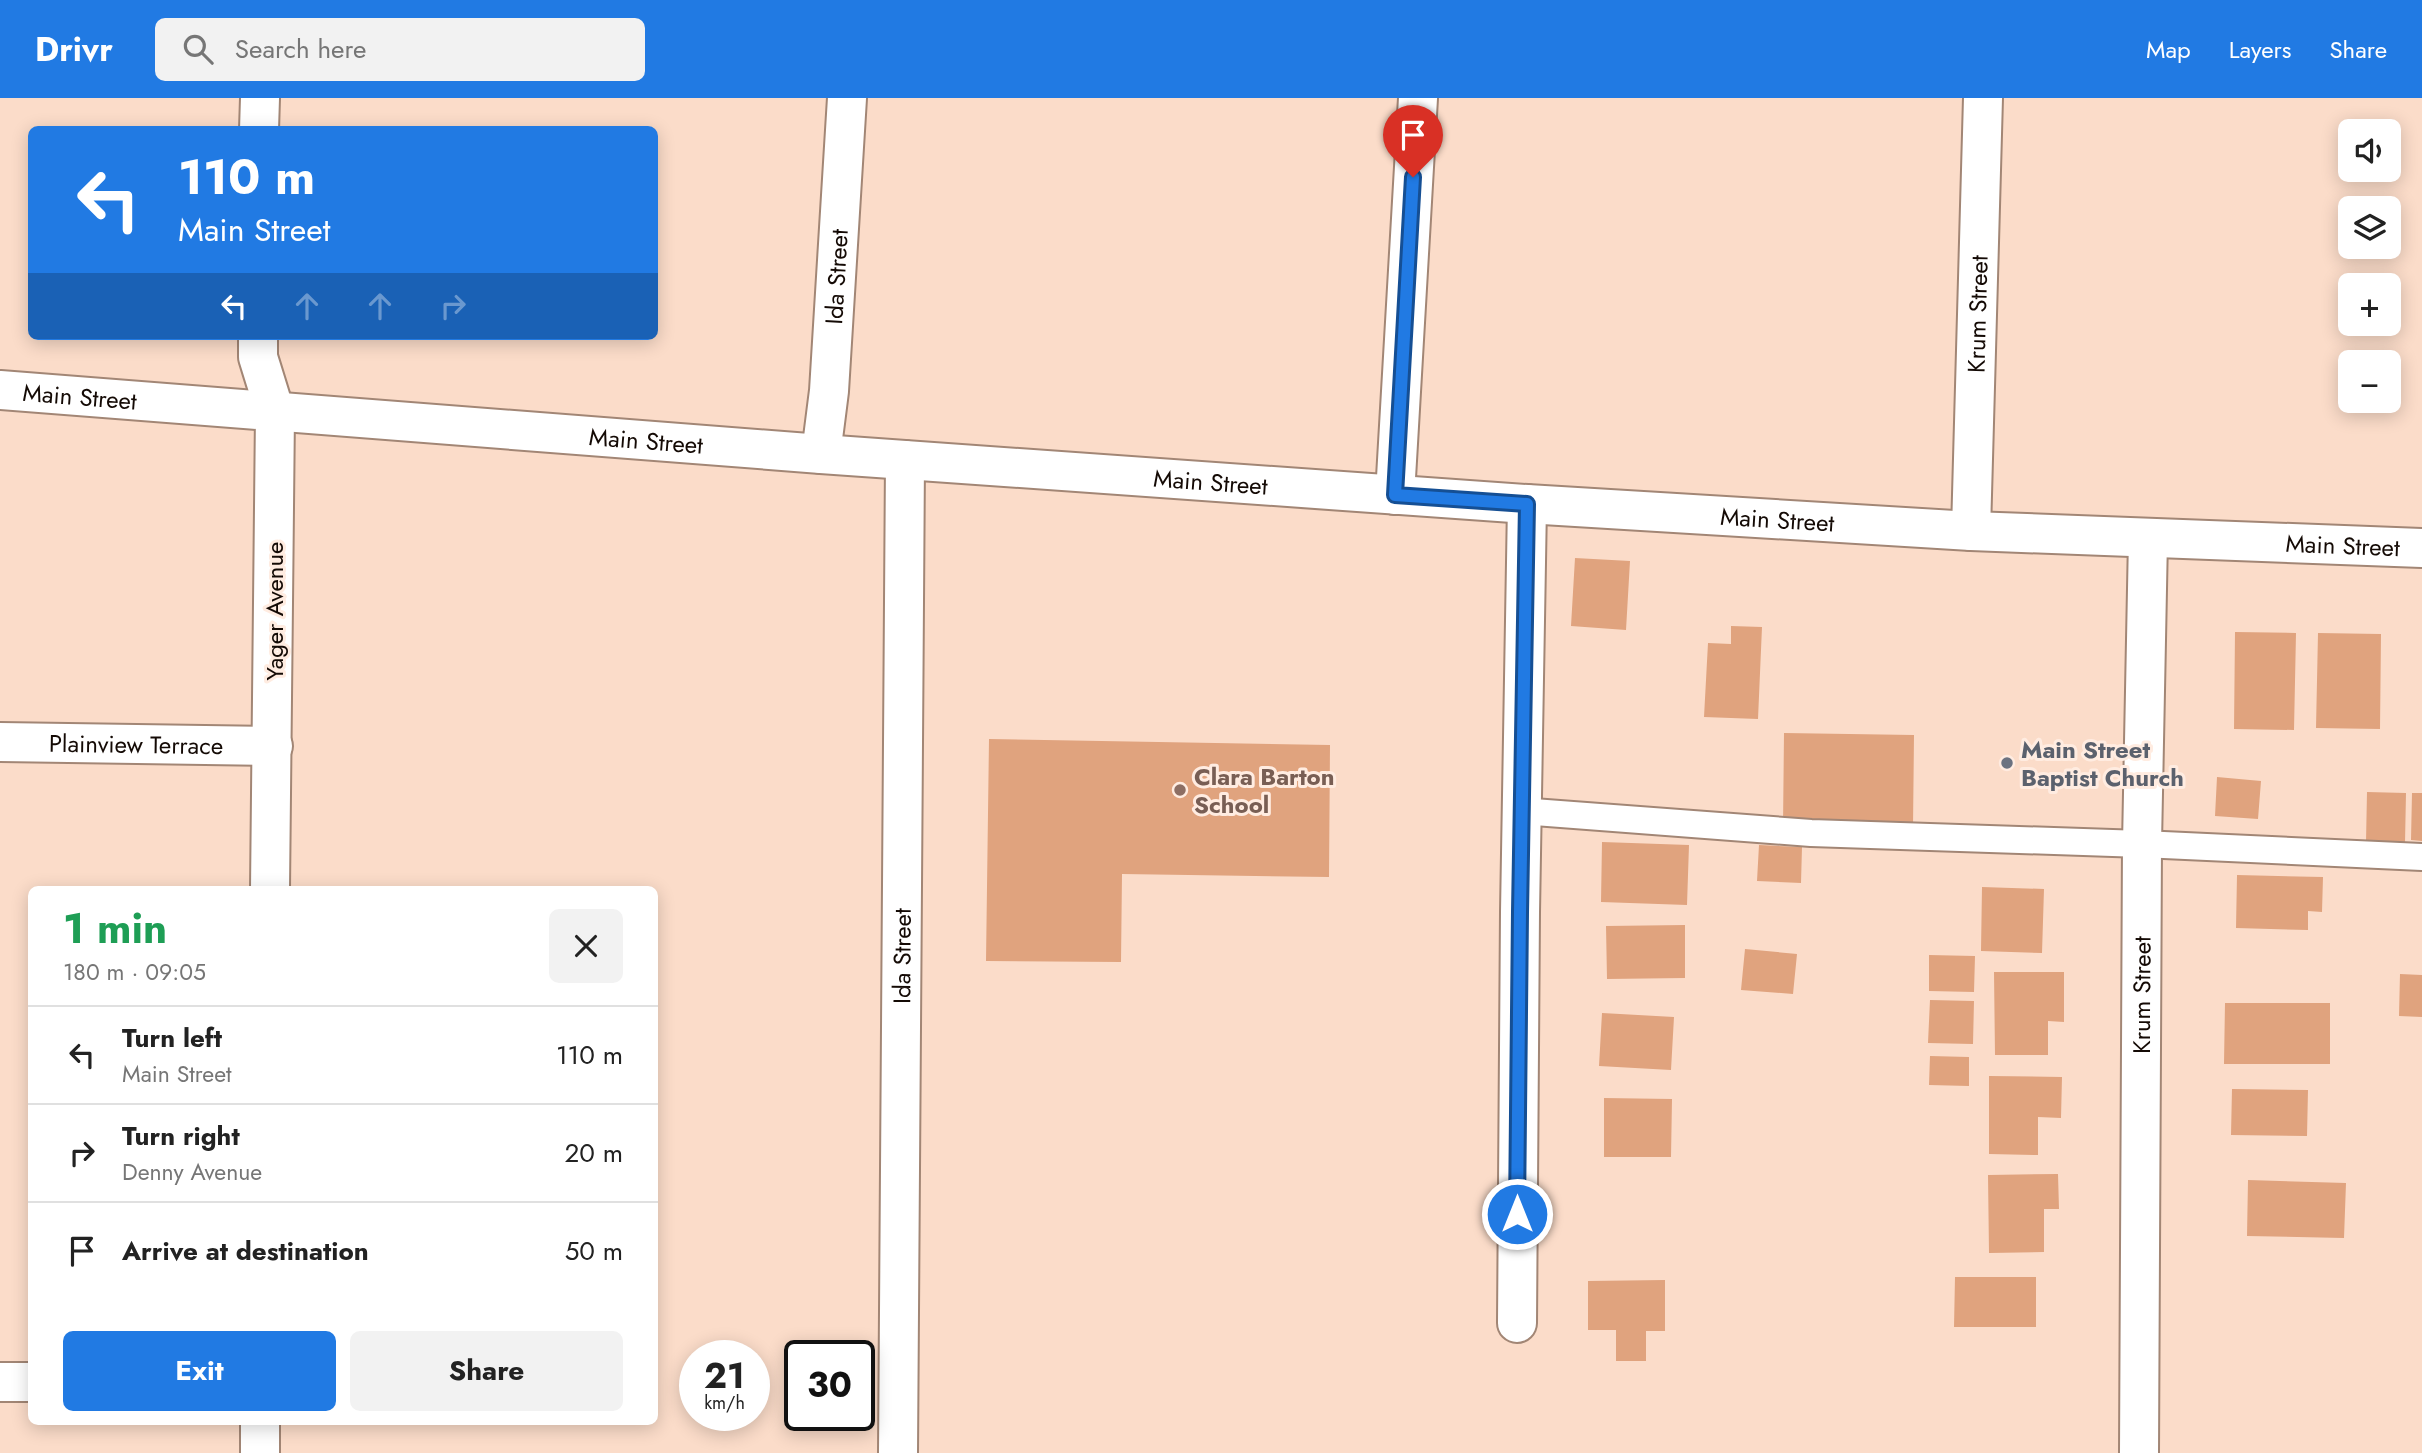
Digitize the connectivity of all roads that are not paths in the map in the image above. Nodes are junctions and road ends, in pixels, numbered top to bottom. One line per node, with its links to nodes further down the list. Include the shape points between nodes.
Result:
1 (260, 98): 5 (street)
2 (847, 98): 9 (street, Ida Street)
3 (1418, 98): 11 (street)
4 (1983, 98): 13 (street, Krum Street)
5 (259, 126)
6 (258, 340): 8 (street, Yager Avenue, via 258,357)
7 (0, 390): 8 (street, Main Street)
8 (275, 412): 9 (street, Main Street); 17 (street, Yager Avenue)
9 (821, 454): 10 (street, Main Street)
10 (905, 460): 11 (street, Main Street); 27 (street, Ida Street)
11 (1395, 495): 12 (street, Main Street)
12 (1527, 504): 13 (street, Main Street); 18 (street)
13 (1970, 531): 14 (street, Main Street)
14 (2148, 538): 15 (street, Main Street); 19 (street, Krum Street)
15 (2422, 548)
16 (0, 742): 17 (street, Plainview Terrace)
17 (273, 746): 21 (street, Yager Avenue)
18 (1521, 811): 19 (lane, via 1811,833); 22 (street)
19 (2142, 844): 20 (lane); 28 (street, Krum Street)
20 (2422, 857)
21 (270, 886)
22 (1517, 1323)
23 (0, 1382): 24 (street)
24 (28, 1382)
25 (260, 1425): 26 (street)
26 (260, 1453)
27 (898, 1453)
28 (2139, 1453)

